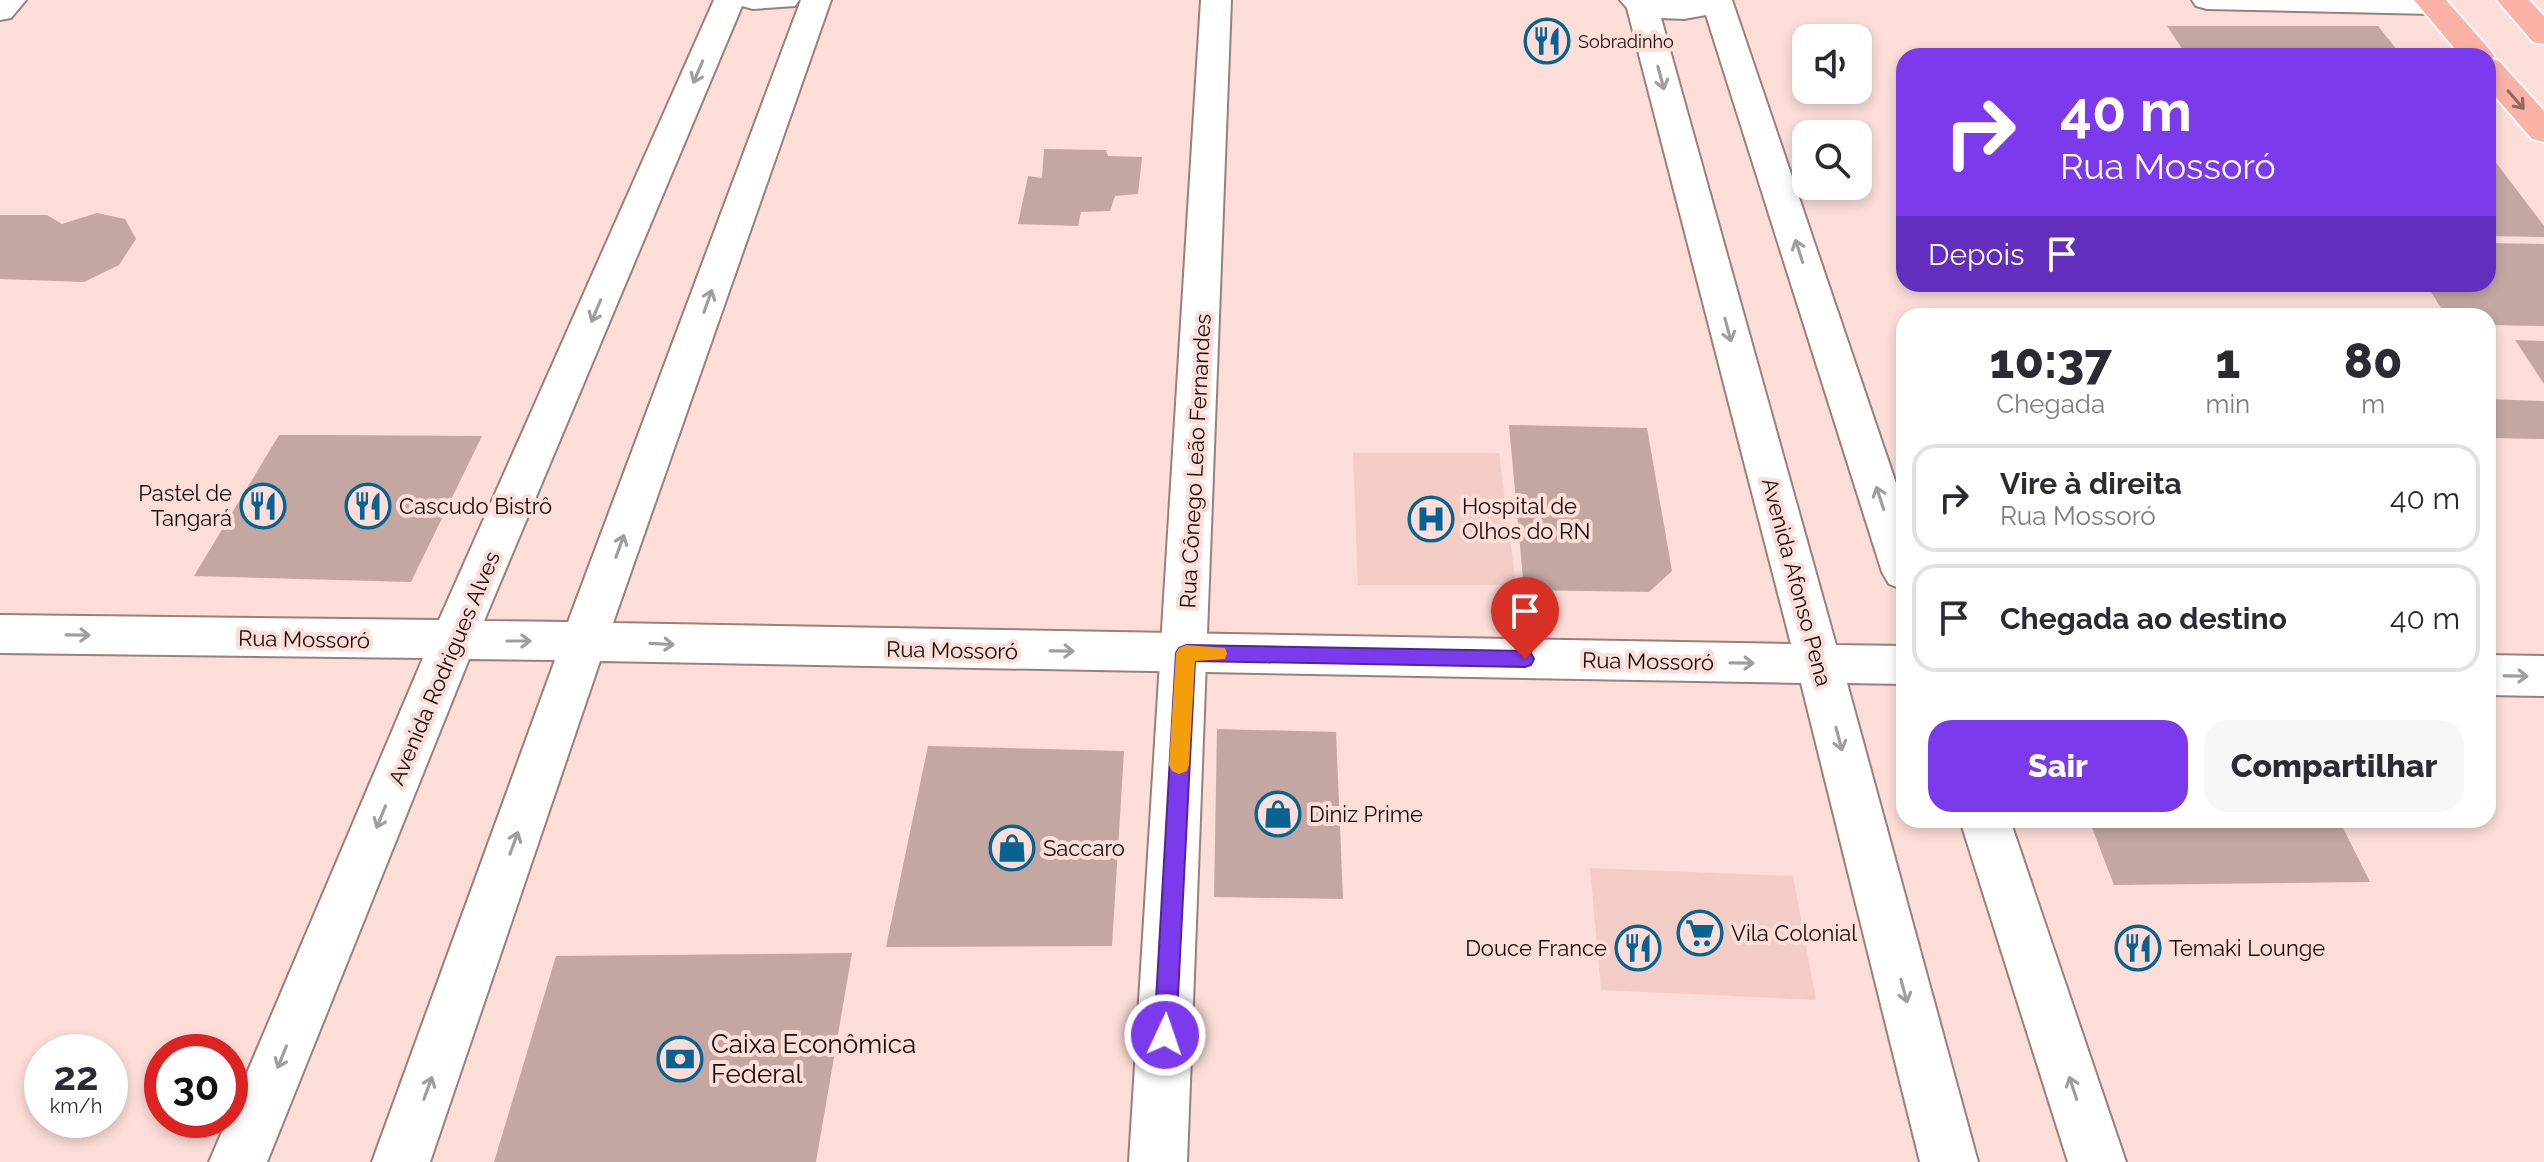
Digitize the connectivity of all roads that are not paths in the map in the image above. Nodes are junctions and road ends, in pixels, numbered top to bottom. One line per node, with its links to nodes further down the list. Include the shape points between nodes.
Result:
1 (11, 0): 12 (main road)
2 (729, 0): 19 (main road, Avenida Rodrigues Alves, one-way to 19)
3 (753, 0): 4 (main road)
4 (784, 0)
5 (816, 0): 20 (main road, one-way to 5)
6 (1216, 0): 21 (main road, Rua Cônego Leão Fernandes)
7 (1714, 0): 10 (main road, via 1675,10); 17 (main road, one-way to 7)
8 (2207, 0): 11 (main road)
9 (2512, 0): 13 (main road)
10 (1638, 2): 22 (main road, Avenida Afonso Pena, one-way to 22)
11 (2431, 2): 14 (main road)
12 (0, 11)
13 (2544, 35)
14 (2471, 48)
15 (2496, 77): 16 (main road, one-way to 16)
16 (2544, 132)
17 (1896, 548)
18 (0, 634): 19 (main road, Rua Mossoró, one-way to 19)
19 (453, 641): 20 (main road, Rua Mossoró, one-way to 20); 27 (main road, Avenida Rodrigues Alves, one-way to 27)
20 (584, 641): 21 (main road, Rua Mossoró, one-way to 21); 28 (main road, one-way to 20)
21 (1186, 653): 22 (main road, Rua Mossoró, one-way to 22); 29 (main road, Rua Cônego Leão Fernandes)
22 (1819, 664): 23 (main road, Rua Mossoró); 30 (main road, Avenida Afonso Pena, one-way to 30)
23 (1896, 665)
24 (2496, 675): 25 (main road, one-way to 25)
25 (2544, 676)
26 (1988, 828): 31 (main road, one-way to 26)
27 (238, 1162)
28 (401, 1162)
29 (1158, 1162)
30 (1949, 1162)
31 (2097, 1162)

